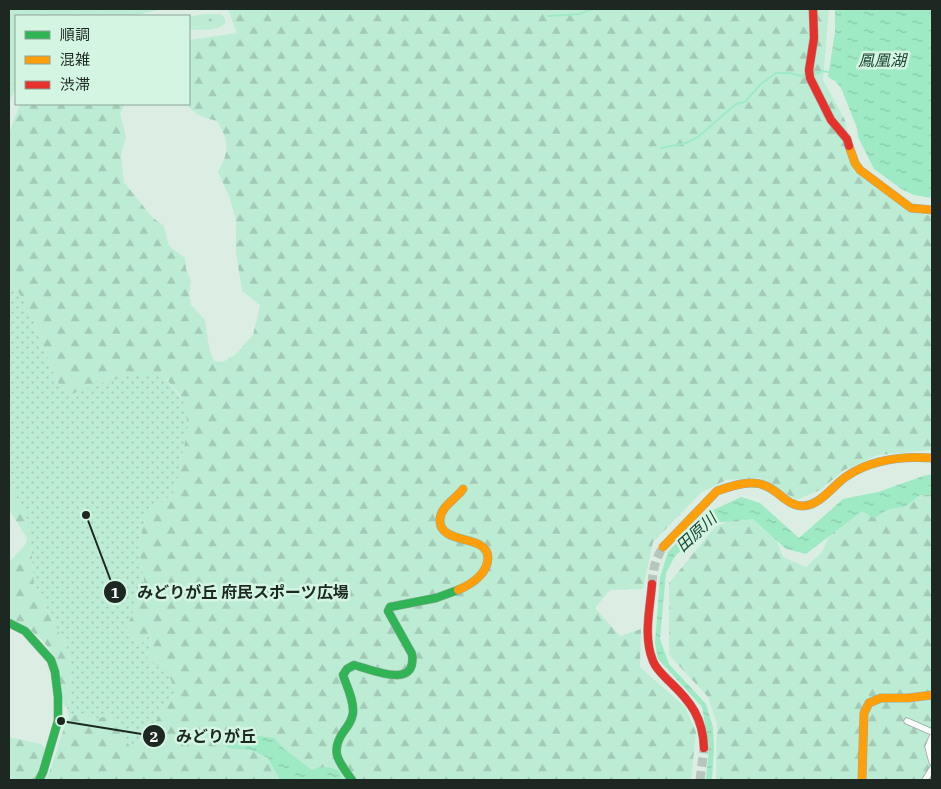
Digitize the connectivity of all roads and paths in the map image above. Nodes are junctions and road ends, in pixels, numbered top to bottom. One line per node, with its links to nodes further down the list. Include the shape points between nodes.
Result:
1 (813, 9): 2 (street, via 810,78 831,120 847,139 855,163 911,208)
2 (932, 210)
3 (932, 458): 5 (street, via 902,458 872,464 851,473 810,505 798,507 764,485 728,486 717,491)
4 (462, 489): 16 (street, via 442,512 440,524 448,534 485,549 488,555 485,571 472,583 448,594 426,602 390,607 391,618 412,654 413,662 404,675 396,676 354,665 345,670 343,675 352,700 352,718 334,751)
5 (663, 547)
6 (652, 584): 12 (street, via 648,645 652,659 657,669 697,713 704,733)
7 (9, 623): 15 (street, via 25,631 51,660 55,672 58,722)
8 (932, 695): 17 (street, via 881,698 869,703 864,713)
9 (907, 721): 10 (street)
10 (932, 732)
11 (932, 737): 13 (street, via 928,747)
12 (704, 748)
13 (932, 762)
14 (932, 770): 18 (street)
15 (39, 780)
16 (352, 780)
17 (862, 780)
18 (925, 780)

